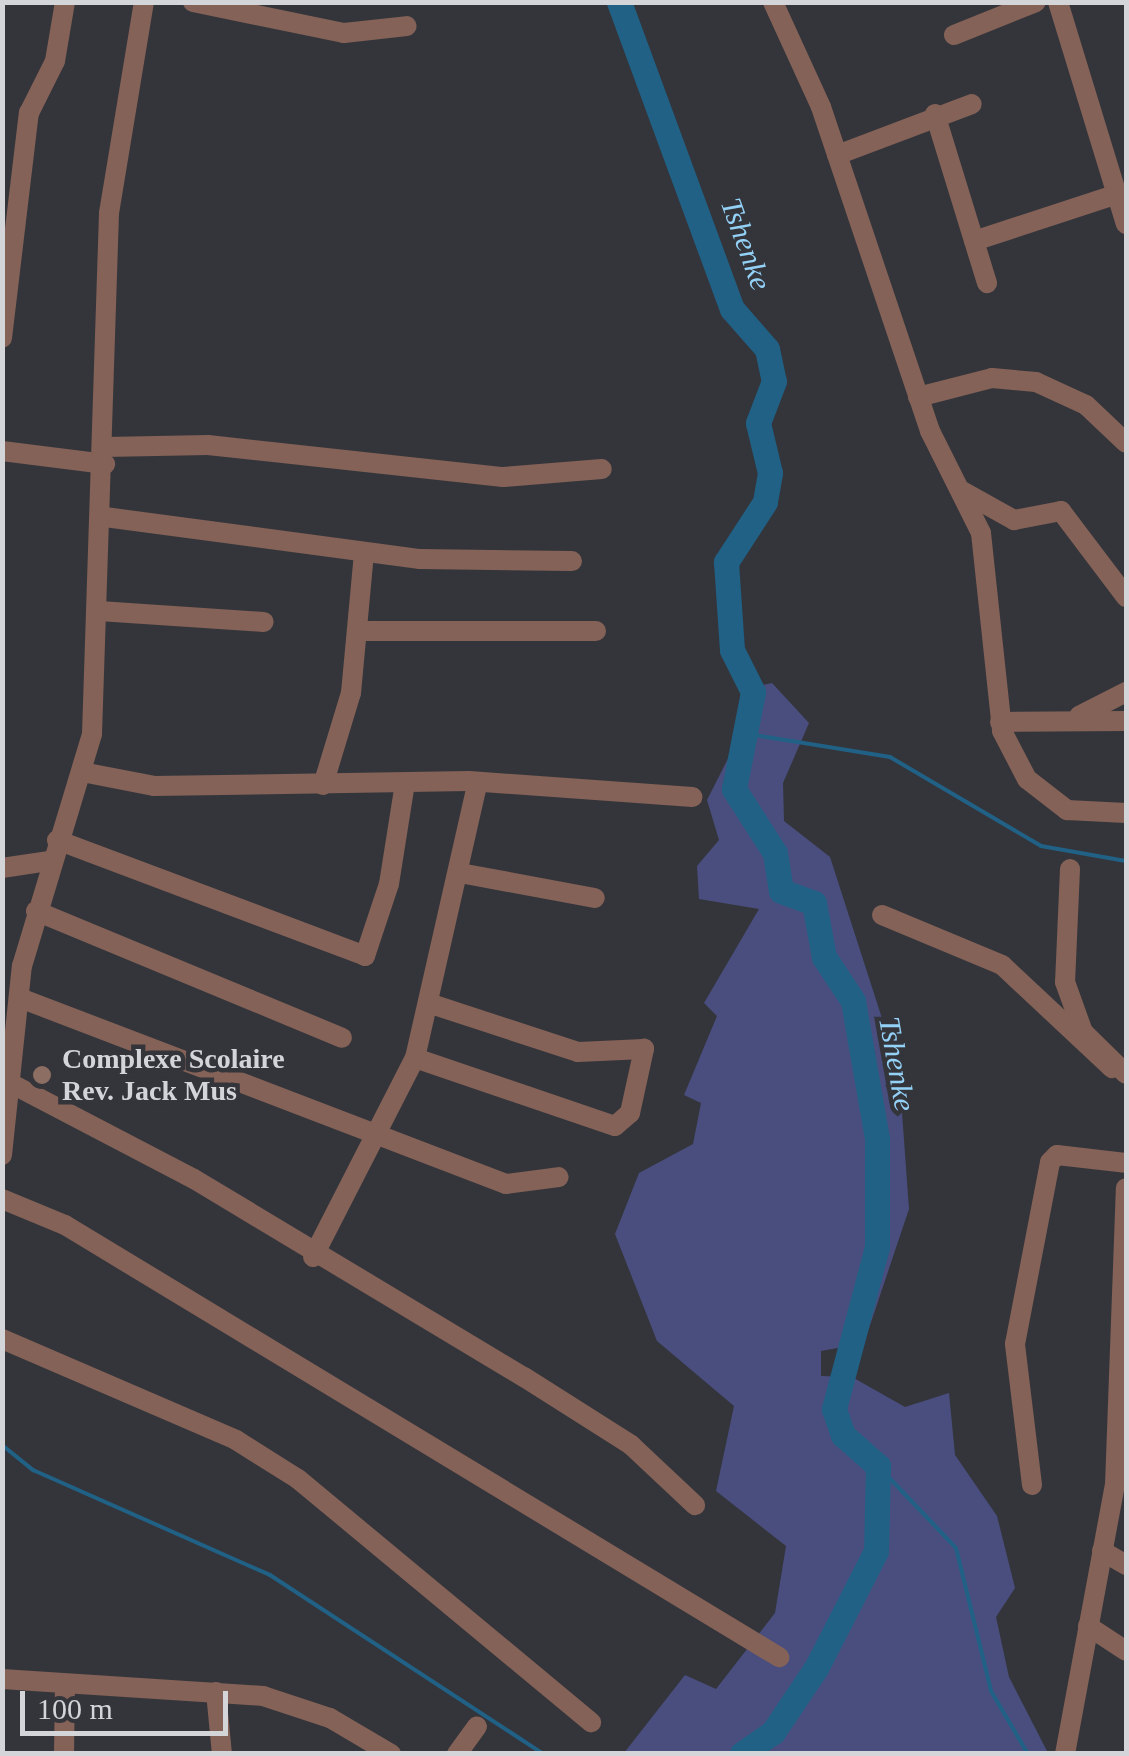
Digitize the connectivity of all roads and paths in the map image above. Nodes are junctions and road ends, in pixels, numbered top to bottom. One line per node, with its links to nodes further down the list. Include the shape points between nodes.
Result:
1 (65, 2): 13 (street, via 56,60 29,113)
2 (144, 2): 22 (street, via 110,213)
3 (193, 2): 7 (street, via 344,33)
4 (773, 2): 11 (street)
5 (1036, 2): 8 (street)
6 (1058, 2): 12 (street)
7 (407, 26)
8 (954, 35)
9 (972, 104): 10 (street)
10 (935, 114): 11 (street); 16 (street)
11 (836, 155): 19 (street)
12 (1119, 172): 14 (street)
13 (12, 184): 18 (street)
14 (1118, 194): 15 (street); 16 (street)
15 (1126, 224)
16 (974, 242): 17 (street)
17 (987, 283)
18 (2, 338)
19 (918, 397): 20 (street, via 992,378 1036,382 1086,405); 24 (street)
20 (1126, 444)
21 (2, 451): 22 (street)
22 (105, 456): 23 (street, via 208,444 503,477); 25 (street)
23 (602, 469)
24 (955, 485): 28 (street, via 1008,518 1061,511); 36 (street, via 981,533)
25 (105, 517): 26 (street); 29 (street)
26 (364, 553): 27 (street); 31 (street)
27 (572, 561)
28 (1126, 597)
29 (99, 611): 30 (street); 37 (street)
30 (264, 622)
31 (360, 631): 32 (street); 39 (street)
32 (596, 631)
33 (1126, 692): 34 (street)
34 (1078, 717): 35 (street); 36 (street)
35 (1126, 721)
36 (1000, 722): 42 (street, via 1027,779 1067,810)
37 (82, 772): 39 (street, via 154,786); 43 (street)
38 (405, 783): 39 (street); 40 (street); 43 (street, via 389,884 365,956)
39 (323, 785)
40 (477, 785): 41 (street); 47 (street)
41 (692, 797)
42 (1126, 813)
43 (57, 840): 44 (street)
44 (49, 861): 45 (street); 49 (street)
45 (2, 868)
46 (1070, 869): 55 (street, via 1065,982 1083,1032)
47 (460, 873): 48 (street); 52 (street)
48 (595, 898)
49 (36, 911): 51 (street); 53 (street)
50 (882, 914): 55 (street, via 1002,965)
51 (20, 998): 56 (street); 57 (street)
52 (430, 1004): 54 (street); 54 (street, via 578,1052 644,1049 628,1118 614,1126)
53 (342, 1038)
54 (415, 1058): 57 (street)
55 (1119, 1071)
56 (12, 1084): 58 (street); 63 (street, via 178,1169)
57 (374, 1136): 60 (street, via 506,1184); 63 (street)
58 (2, 1154)
59 (1126, 1163): 67 (street, via 1057,1154 1050,1162 1016,1344)
60 (559, 1177)
61 (1126, 1188): 64 (street)
62 (2, 1199): 73 (street, via 65,1225)
63 (313, 1257): 68 (street, via 631,1446)
64 (1122, 1293): 66 (street)
65 (2, 1340): 77 (street, via 236,1440 298,1478)
66 (1120, 1459): 69 (street)
67 (1032, 1485)
68 (696, 1505)
69 (1102, 1552): 70 (street); 71 (street)
70 (1126, 1565)
71 (1088, 1626): 72 (street); 83 (street)
72 (1126, 1651)
73 (779, 1657)
74 (2, 1679): 75 (street)
75 (65, 1684): 76 (street); 79 (street)
76 (216, 1692): 80 (street); 81 (street, via 301,1707)
77 (591, 1722)
78 (477, 1726): 82 (street)
79 (64, 1754)
80 (222, 1754)
81 (391, 1754)
82 (457, 1754)
83 (1064, 1754)

